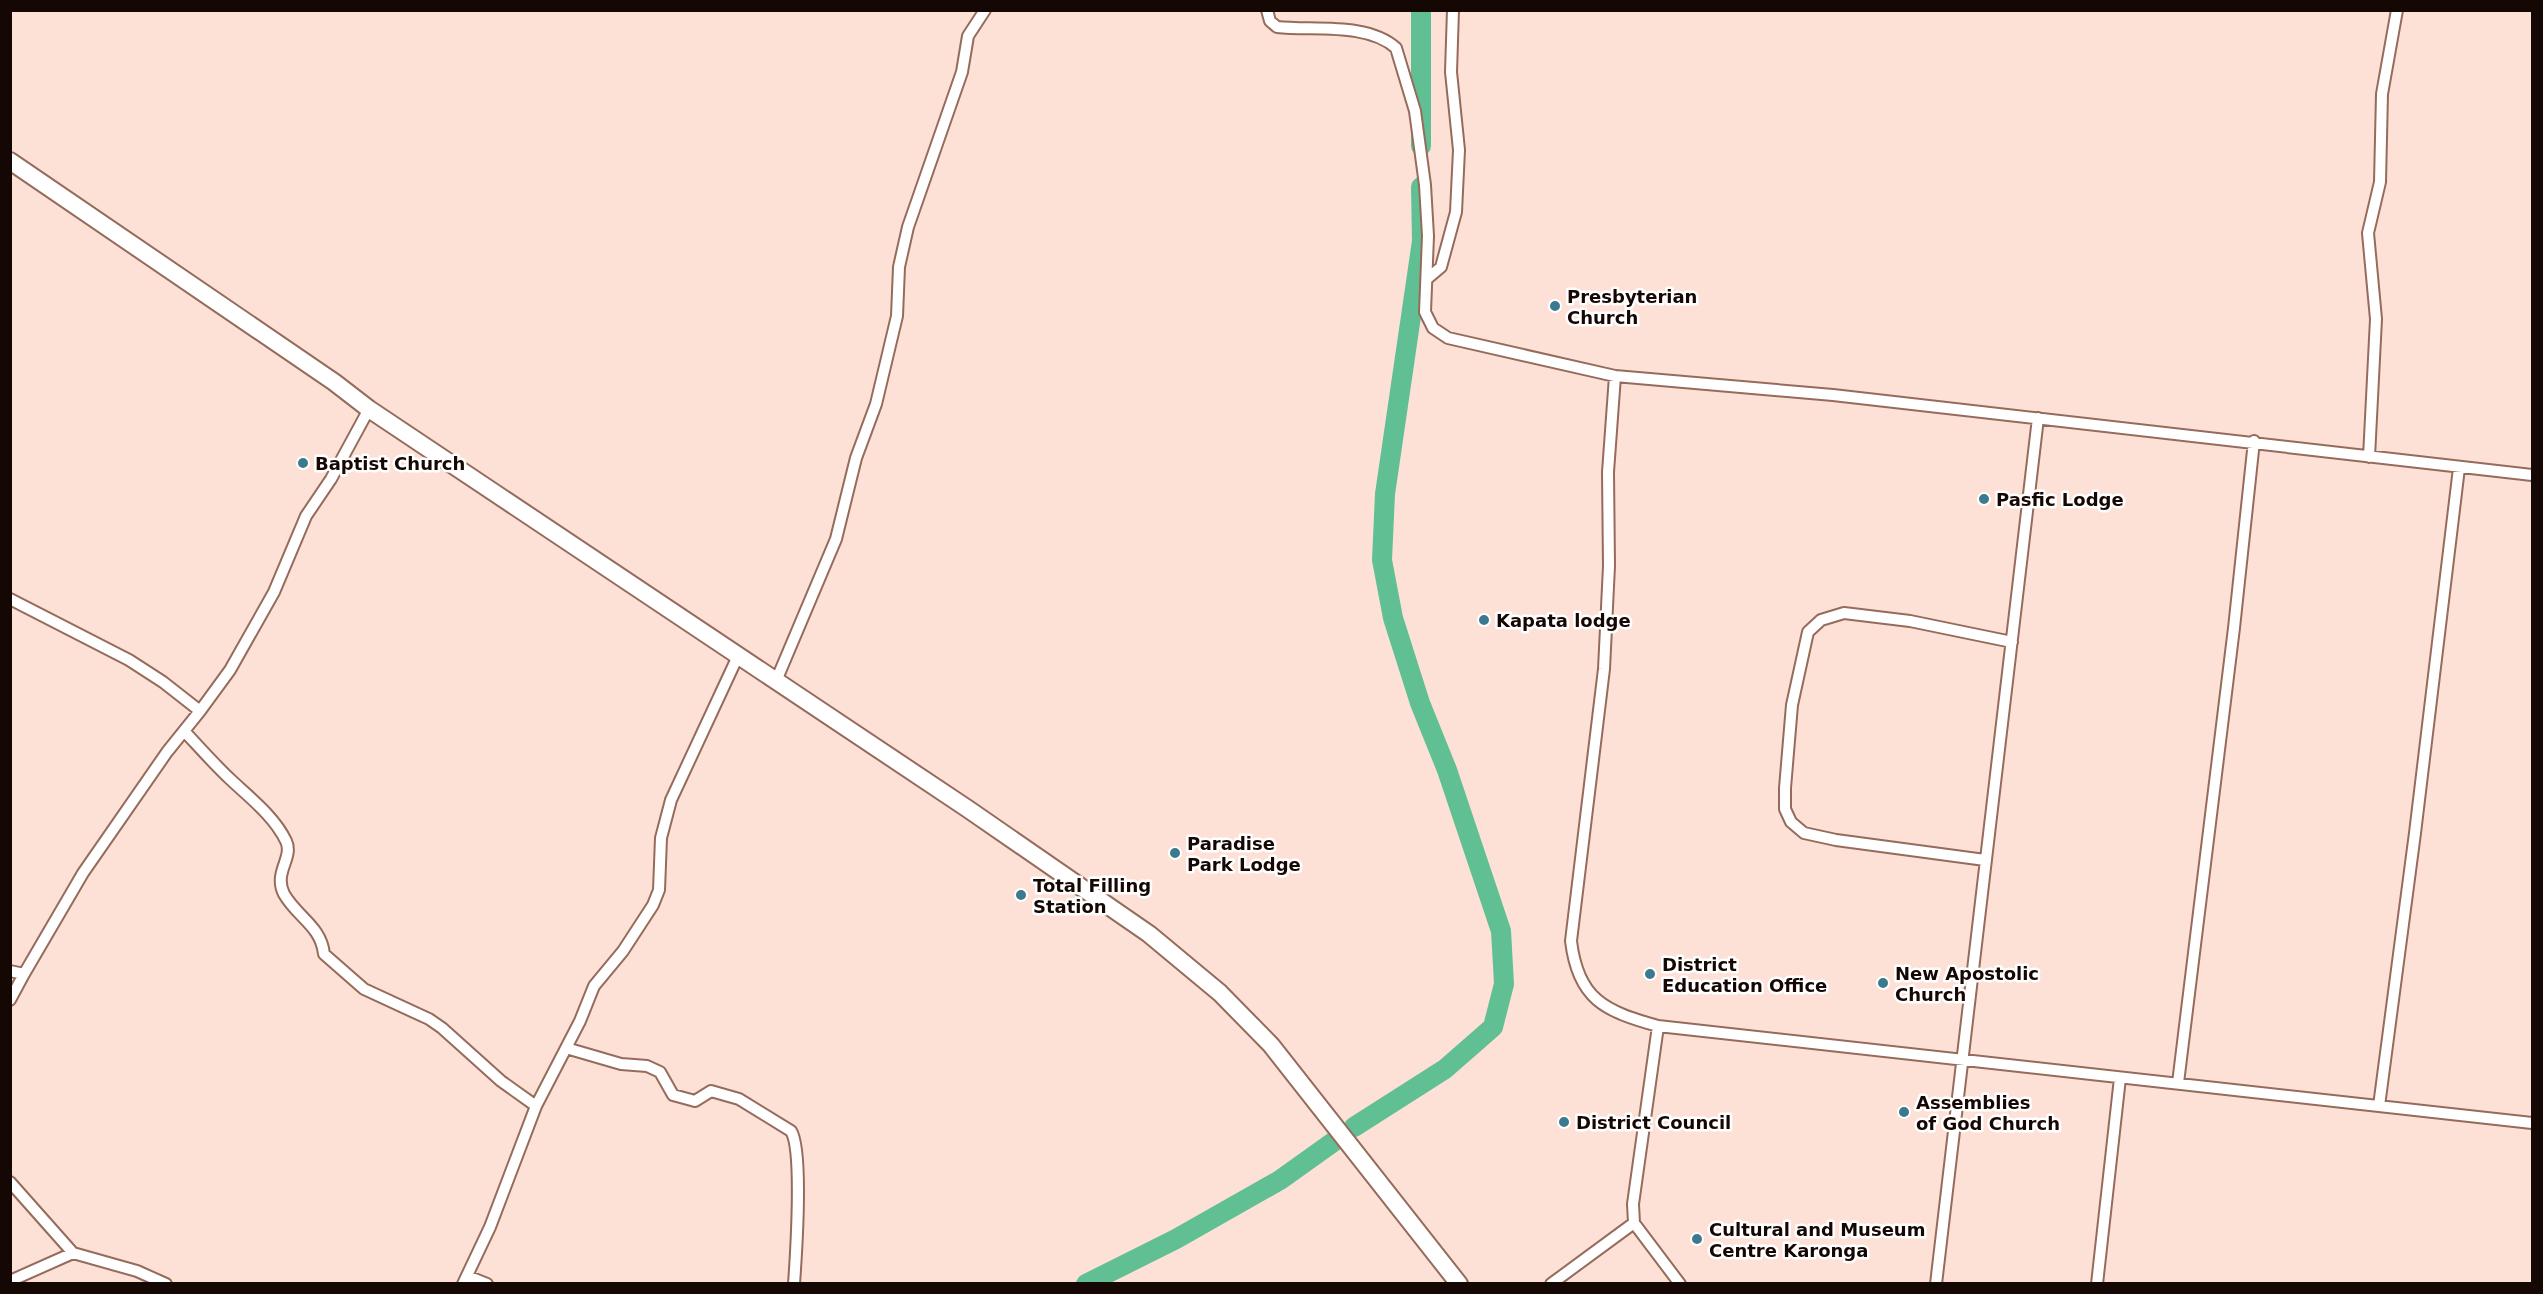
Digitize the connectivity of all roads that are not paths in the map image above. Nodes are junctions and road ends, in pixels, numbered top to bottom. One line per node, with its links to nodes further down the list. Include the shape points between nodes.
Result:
1 (985, 10): 17 (street, via 968,36 962,72 908,227 899,267 897,316 836,539)
2 (1267, 10): 6 (street, via 1277,27 1364,33 1396,48 1415,111 1425,185)
3 (1453, 10): 6 (street, via 1451,72 1460,150 1456,212 1442,267)
4 (2397, 10): 11 (street, via 2382,94 2380,182 2368,233 2376,319)
5 (10, 161): 8 (highway, via 334,381)
6 (1428, 278): 7 (street, via 1428,323 1448,338)
7 (1615, 376): 9 (street); 24 (street, via 1608,472 1604,669 1571,941 1574,967 1595,999 1636,1020)
8 (369, 409): 16 (highway); 18 (street, via 331,480 306,516 274,592 230,670)
9 (2038, 418): 10 (street); 15 (street)
10 (2254, 441): 11 (street); 28 (street)
11 (2369, 457): 12 (street)
12 (2459, 468): 13 (street); 30 (street)
13 (2532, 475)
14 (10, 599): 18 (street, via 102,644 163,682)
15 (2012, 642): 20 (street); 20 (street, via 1910,621 1844,613 1821,620 1808,632 1792,705 1785,809 1791,822 1804,833)
16 (738, 656): 17 (highway); 25 (street, via 670,800 661,837 659,890 653,905 594,986)
17 (776, 681): 40 (highway, via 1149,934 1220,993 1257,1030 1333,1121)
18 (200, 711): 19 (street)
19 (184, 732): 22 (street, via 83,873); 29 (street, via 258,804 286,841 288,851 280,884 286,897 322,939 324,954 364,989 442,1028 501,1081)
20 (1985, 860): 26 (street)
21 (10, 971): 22 (street)
22 (24, 974): 23 (street)
23 (10, 1000)
24 (1658, 1026): 26 (street); 33 (street, via 1633,1204)
25 (566, 1048): 29 (street); 39 (street, via 621,1064 647,1066 660,1072 672,1095 695,1101 711,1091 739,1099 791,1131 796,1144 798,1222)
26 (1964, 1060): 27 (street); 43 (street)
27 (2120, 1077): 28 (street); 44 (street)
28 (2178, 1083): 30 (street)
29 (536, 1106): 35 (street, via 490,1227)
30 (2379, 1106): 31 (street)
31 (2532, 1123)
32 (10, 1182): 34 (street)
33 (1634, 1223): 41 (street); 42 (street)
34 (73, 1253): 36 (street); 37 (street, via 137,1271)
35 (465, 1280): 38 (street)
36 (10, 1281)
37 (166, 1284)
38 (487, 1284)
39 (794, 1284)
40 (1459, 1284)
41 (1551, 1284)
42 (1680, 1284)
43 (1936, 1284)
44 (2097, 1284)

